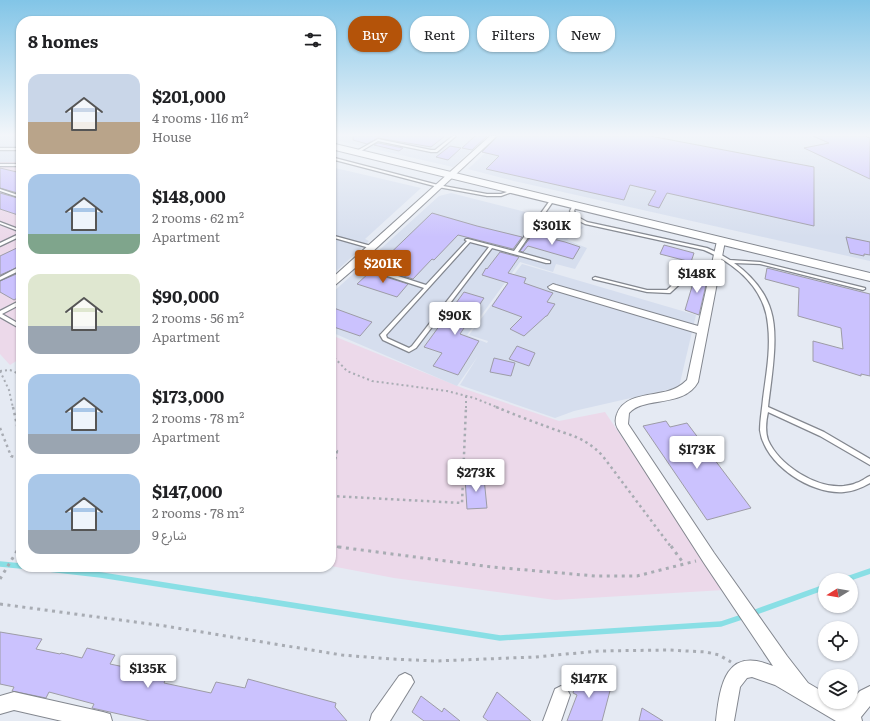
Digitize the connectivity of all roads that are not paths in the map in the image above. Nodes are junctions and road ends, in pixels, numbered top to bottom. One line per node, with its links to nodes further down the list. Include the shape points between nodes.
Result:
1 (376, 170): 5 (lane)
2 (422, 170): 4 (main road)
3 (455, 170): 4 (street)
4 (448, 176): 5 (street); 7 (main road)
5 (438, 186): 7 (lane, via 491,196); 18 (street)
6 (0, 190): 8 (lane)
7 (513, 191): 9 (main road)
8 (16, 195)
9 (552, 200): 10 (main road); 19 (lane)
10 (574, 206): 15 (main road); 20 (lane, via 573,214 586,223 690,244)
11 (0, 223): 12 (lane)
12 (16, 230)
13 (16, 235): 16 (lane)
14 (336, 237): 18 (lane)
15 (721, 241): 20 (street); 26 (main road)
16 (0, 245)
17 (491, 247): 19 (lane); 31 (lane, via 467,240); 31 (lane, via 414,347 409,350 385,339 383,336)
18 (373, 248): 29 (street)
19 (515, 253): 22 (lane)
20 (718, 254): 21 (lane); 23 (street)
21 (729, 261): 32 (lane, via 760,263); 37 (lane, via 756,285 769,311 771,346)
22 (548, 262)
23 (716, 266): 27 (lane, via 694,268 668,292 647,291); 36 (street)
24 (370, 269): 31 (lane)
25 (16, 271): 28 (lane)
26 (870, 277)
27 (595, 278)
28 (0, 279)
29 (336, 280)
30 (553, 287): 36 (street)
31 (426, 288)
32 (863, 289)
33 (16, 305): 34 (lane)
34 (0, 314): 35 (lane)
35 (16, 325)
36 (703, 331): 41 (street, via 690,386 680,392 632,404 626,407 621,418 626,432 709,558)
37 (765, 408): 38 (lane, via 822,434); 39 (lane, via 764,439 774,456 791,472 814,484 839,489 859,487)
38 (870, 462)
39 (870, 479)
40 (405, 682): 47 (street)
41 (803, 691): 45 (street); 49 (street, via 764,670 744,670 730,690)
42 (870, 694): 45 (street)
43 (561, 695): 48 (street)
44 (0, 705): 46 (street, via 14,701)
45 (851, 720)
46 (103, 721)
47 (379, 721)
48 (552, 721)
49 (725, 721)

